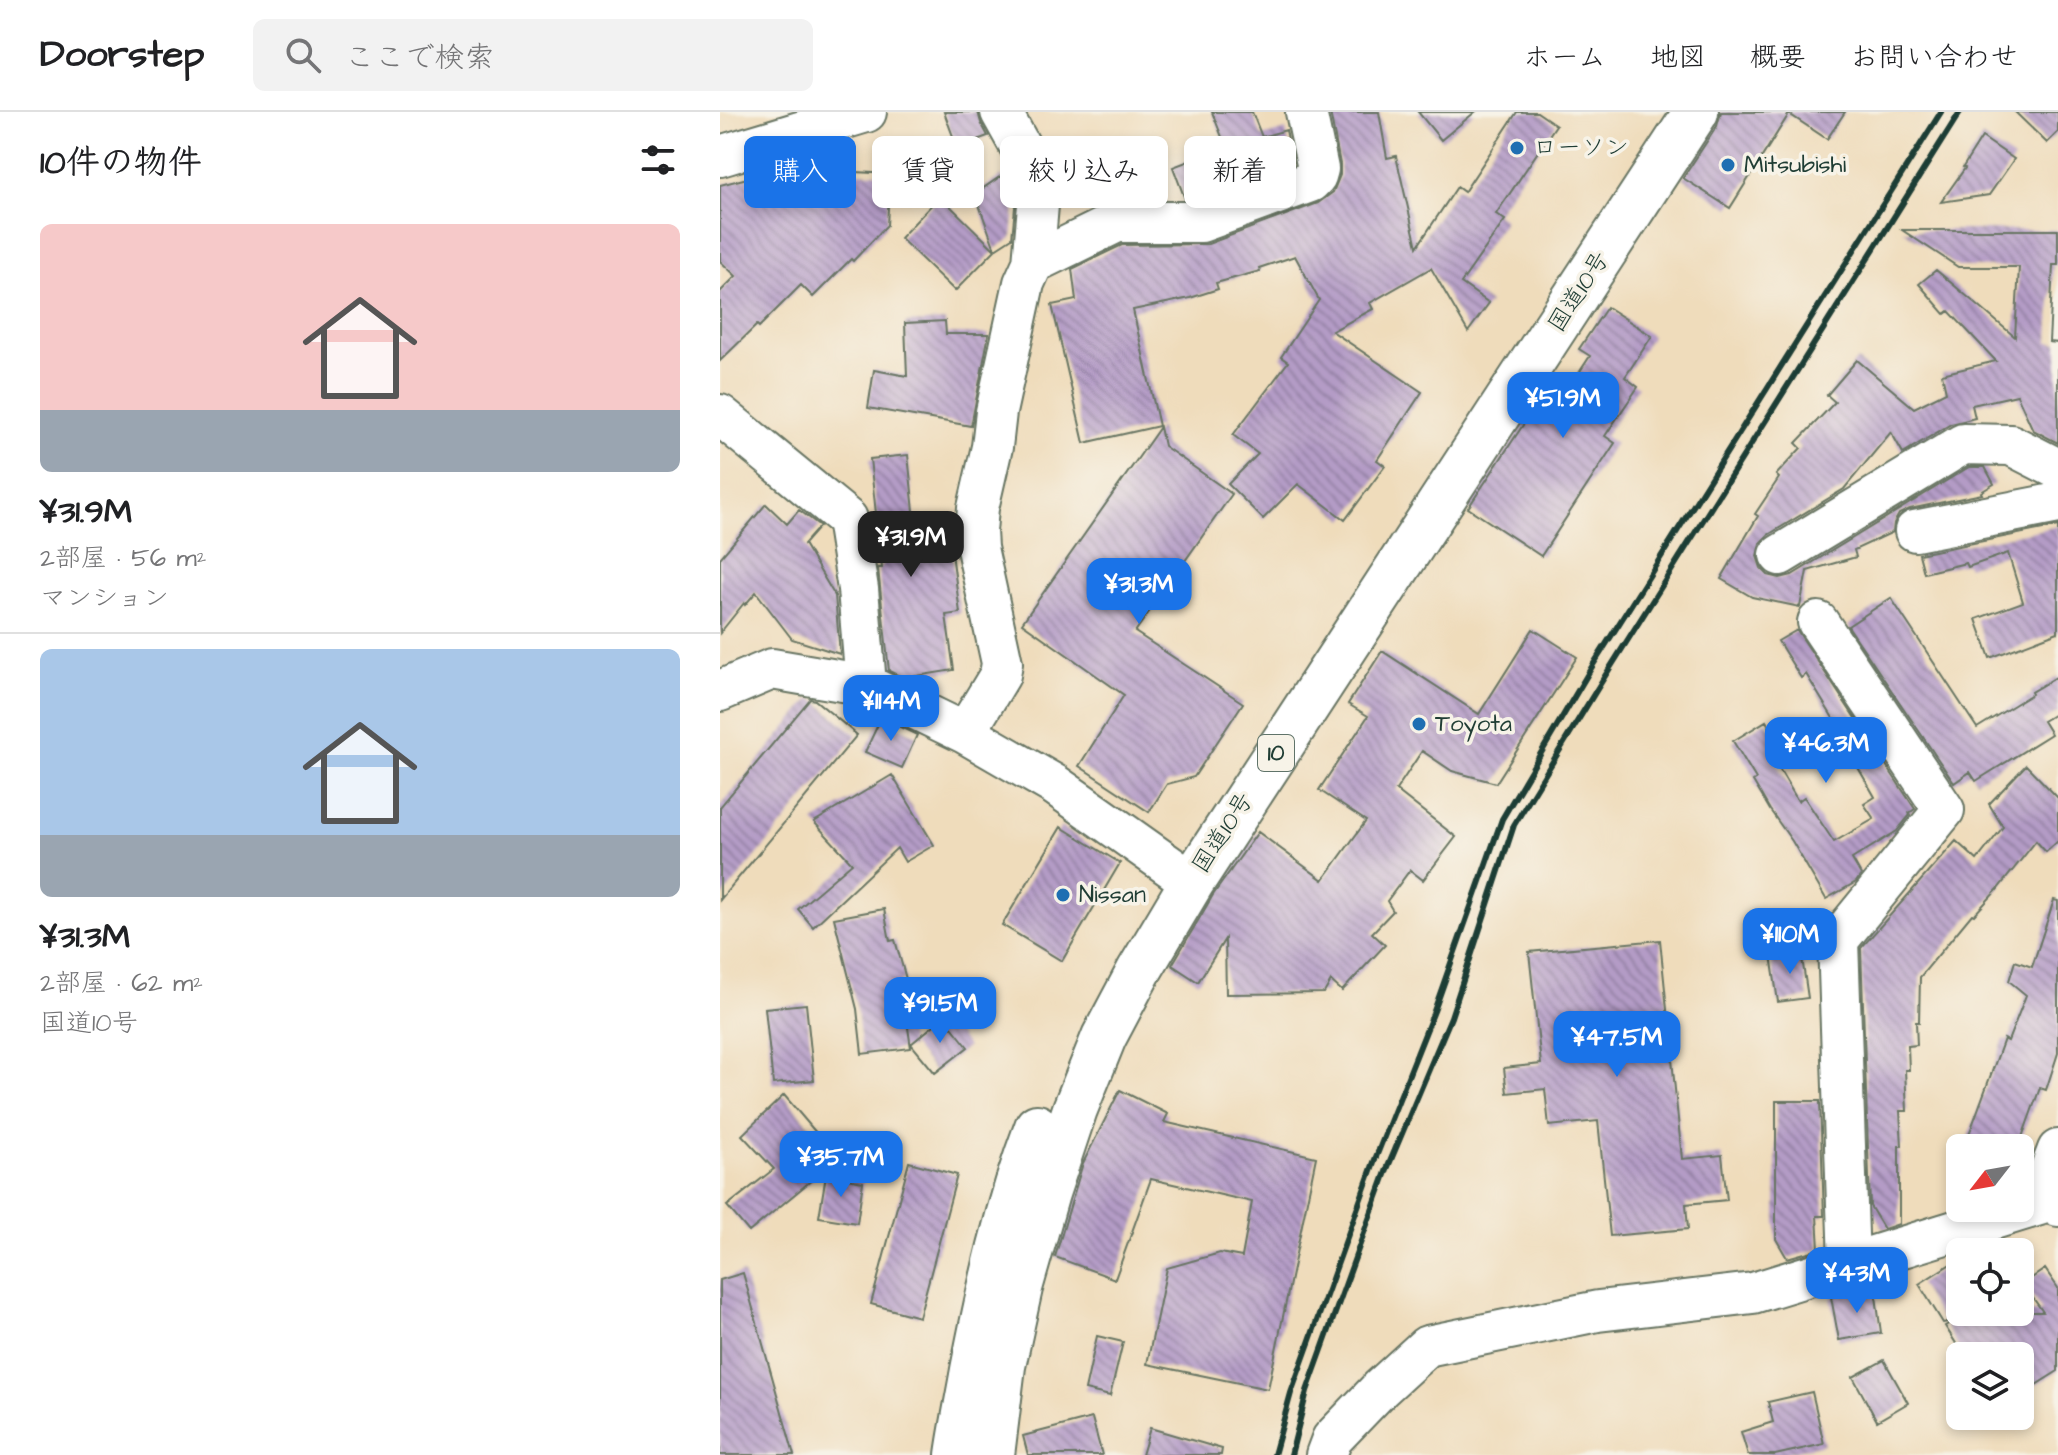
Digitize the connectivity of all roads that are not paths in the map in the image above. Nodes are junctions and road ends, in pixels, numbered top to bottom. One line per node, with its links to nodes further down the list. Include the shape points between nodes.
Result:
1 (866, 112): 6 (street)
2 (1001, 112): 7 (street, via 1040,182)
3 (1306, 112): 7 (street, via 1318,169 1310,182 1201,222 1117,222)
4 (1661, 112): 17 (highway, 国道10号 / 10)
5 (1696, 112): 17 (highway, 国道10号 / 10)
6 (720, 156)
7 (1033, 263): 16 (street, via 1005,369 976,531 1002,663)
8 (720, 415): 14 (street, via 847,519)
9 (2058, 469): 12 (street, via 2011,445 1963,444)
10 (2058, 503): 11 (street)
11 (1915, 531)
12 (1780, 555)
13 (1818, 622): 20 (street, via 1944,810 1838,940)
14 (866, 685): 15 (street, via 772,669); 16 (street)
15 (720, 691)
16 (965, 733): 17 (street, via 1055,785)
17 (1180, 873): 21 (highway, 国道10号 / 10, via 1106,971 1066,1051 1034,1134 996,1260); 22 (highway, 国道10号 / 10, via 1139,971 1104,1037 1047,1193 1003,1366)
18 (2058, 1150): 19 (street, via 2043,1189)
19 (2055, 1202): 20 (street)
20 (1849, 1264): 23 (street, via 1753,1293 1598,1311 1427,1346 1332,1439)
21 (958, 1455)
22 (992, 1455)
23 (1326, 1455)

